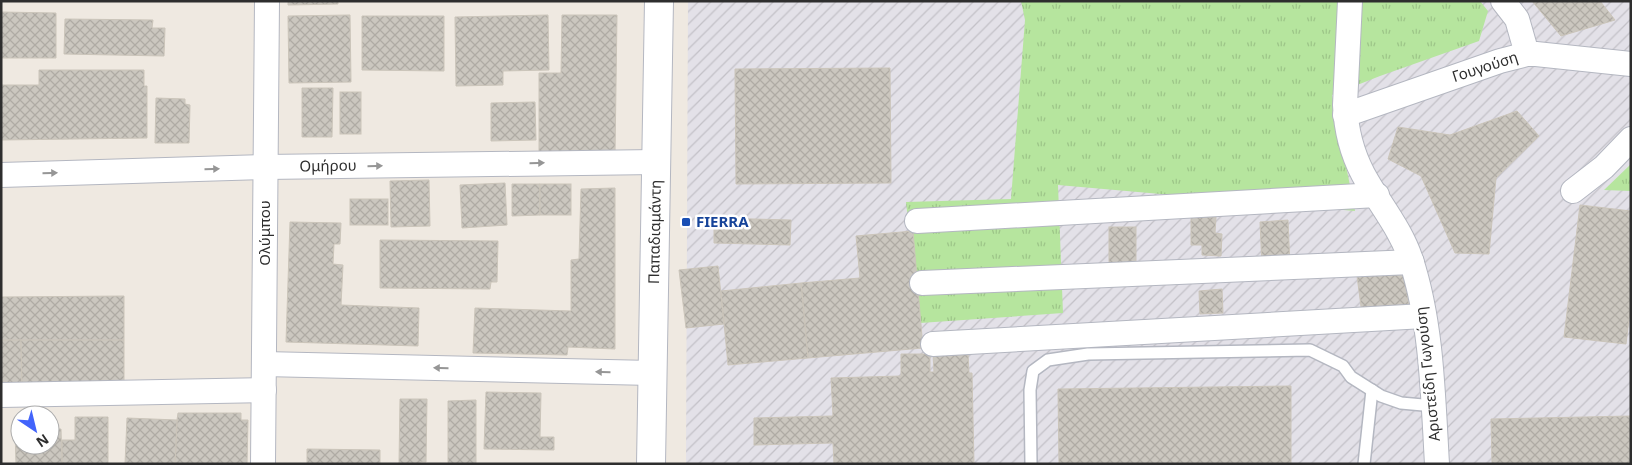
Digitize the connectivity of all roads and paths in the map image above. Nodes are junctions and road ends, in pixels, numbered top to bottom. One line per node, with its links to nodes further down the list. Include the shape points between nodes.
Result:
1 (268, 1): 10 (street, Ολύμπου)
2 (659, 1): 9 (street, Παπαδιαμάντη)
3 (1350, 1): 7 (street, Αριστείδη Γωγούση)
4 (1503, 1): 5 (street, via 1517,19)
5 (1527, 54): 6 (street, Γουγούση); 7 (street, Γουγούση, via 1500,60)
6 (1631, 64)
7 (1345, 115): 13 (street, Αριστείδη Γωγούση, via 1356,158)
8 (1631, 139): 12 (street, via 1604,167)
9 (656, 162): 10 (street, Ομήρου, one-way to 9); 20 (street, Παπαδιαμάντη)
10 (265, 167): 11 (street, Ομήρου, one-way to 10); 19 (street, Ολύμπου)
11 (1, 175)
12 (1573, 191)
13 (1377, 195): 14 (street); 15 (street, Αριστείδη Γωγούση, via 1403,238)
14 (917, 221)
15 (1412, 262): 16 (street); 17 (street, Αριστείδη Γωγούση)
16 (922, 284)
17 (1424, 316): 18 (street); 24 (street, Αριστείδη Γωγούση)
18 (933, 344)
19 (264, 364): 20 (street, one-way to 19); 21 (street, Ολύμπου)
20 (652, 373): 26 (street, Παπαδιαμάντη)
21 (264, 390): 23 (street); 25 (street, Ολύμπου)
22 (1372, 390): 24 (lane, via 1401,403); 27 (lane, via 1351,377 1343,366 1310,350 1088,354 1048,360 1033,371 1030,390); 28 (lane)
23 (1, 395)
24 (1434, 406): 29 (street, Αριστείδη Γωγούση)
25 (263, 464)
26 (651, 464)
27 (1031, 464)
28 (1364, 464)
29 (1437, 464)

